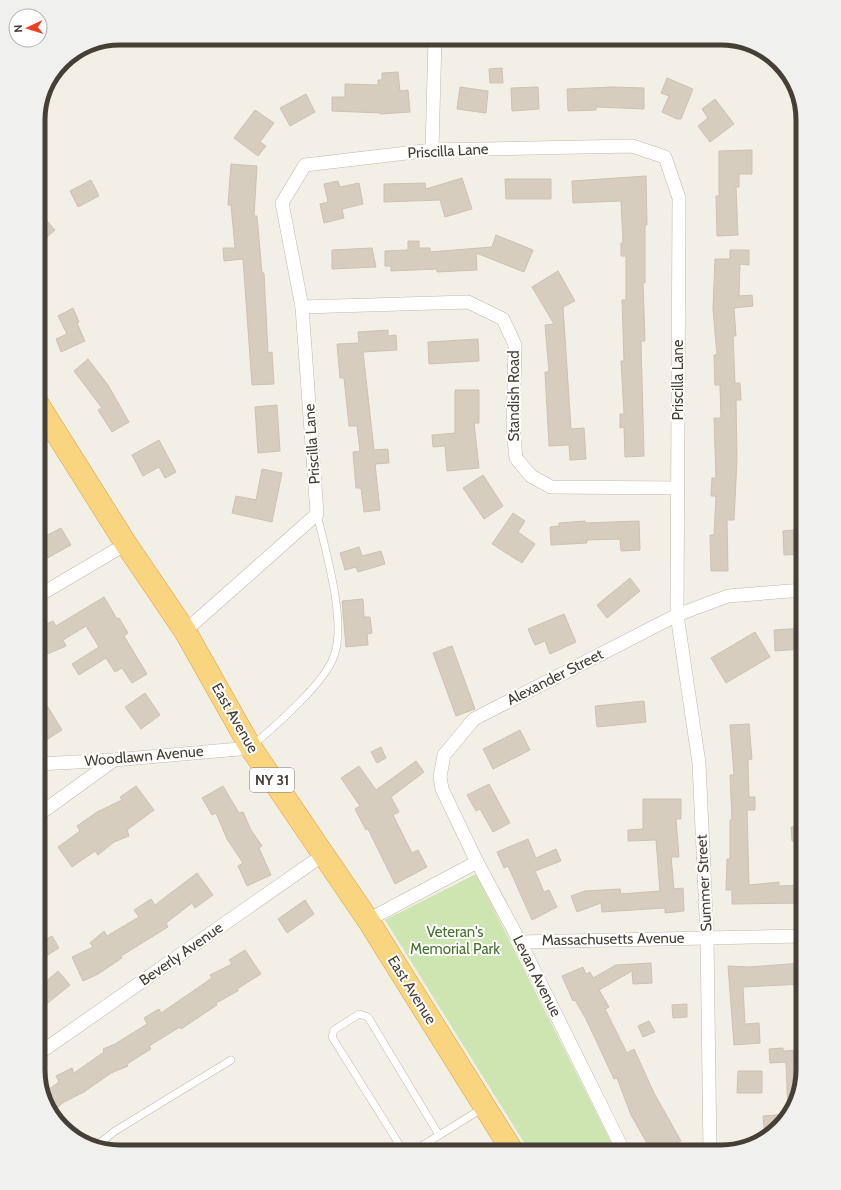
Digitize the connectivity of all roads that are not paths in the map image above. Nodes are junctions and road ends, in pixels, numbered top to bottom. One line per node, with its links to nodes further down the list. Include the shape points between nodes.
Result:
1 (435, 45): 2 (street)
2 (432, 150): 3 (street, Priscilla Lane, via 305,165 282,202); 5 (street, Priscilla Lane, via 632,146 665,157 678,198)
3 (302, 307): 5 (street, Standish Road, via 468,302 502,319 515,345 513,430 516,458 531,476 550,487); 6 (street, Priscilla Lane)
4 (45, 415): 7 (highway, East Avenue / NY 31)
5 (678, 488): 10 (street, Priscilla Lane)
6 (317, 514): 11 (street); 12 (lane, via 336,608 338,640 334,656 325,673 309,691)
7 (126, 544): 9 (street); 11 (highway, East Avenue / NY 31)
8 (796, 591): 10 (street, Alexander Street, via 728,596)
9 (45, 592)
10 (676, 615): 13 (street, Alexander Street, via 474,719); 21 (street, Summer Street, via 698,764)
11 (185, 631): 12 (highway, East Avenue / NY 31)
12 (251, 748): 14 (street, Woodlawn Avenue); 17 (highway, East Avenue / NY 31)
13 (444, 754): 18 (street, Levan Avenue, via 440,777 442,789)
14 (114, 760): 15 (street, Woodlawn Avenue); 16 (street)
15 (45, 764)
16 (45, 810)
17 (323, 855): 19 (highway, East Avenue / NY 31); 23 (street, Beverly Avenue)
18 (477, 862): 19 (street); 22 (street, Levan Avenue)
19 (368, 920): 25 (highway, East Avenue / NY 31)
20 (796, 936): 21 (street, Massachusetts Avenue)
21 (707, 937): 22 (street, Massachusetts Avenue); 32 (street, Summer Street)
22 (520, 942): 31 (street, Levan Avenue)
23 (45, 1049)
24 (231, 1060): 27 (lane, via 115,1131)
25 (485, 1107): 26 (lane); 30 (highway, East Avenue / NY 31)
26 (439, 1134): 28 (lane, via 368,1017 359,1014 334,1030 332,1037); 29 (lane)
27 (102, 1143)
28 (400, 1145)
29 (422, 1145)
30 (509, 1145)
31 (621, 1145)
32 (710, 1145)

